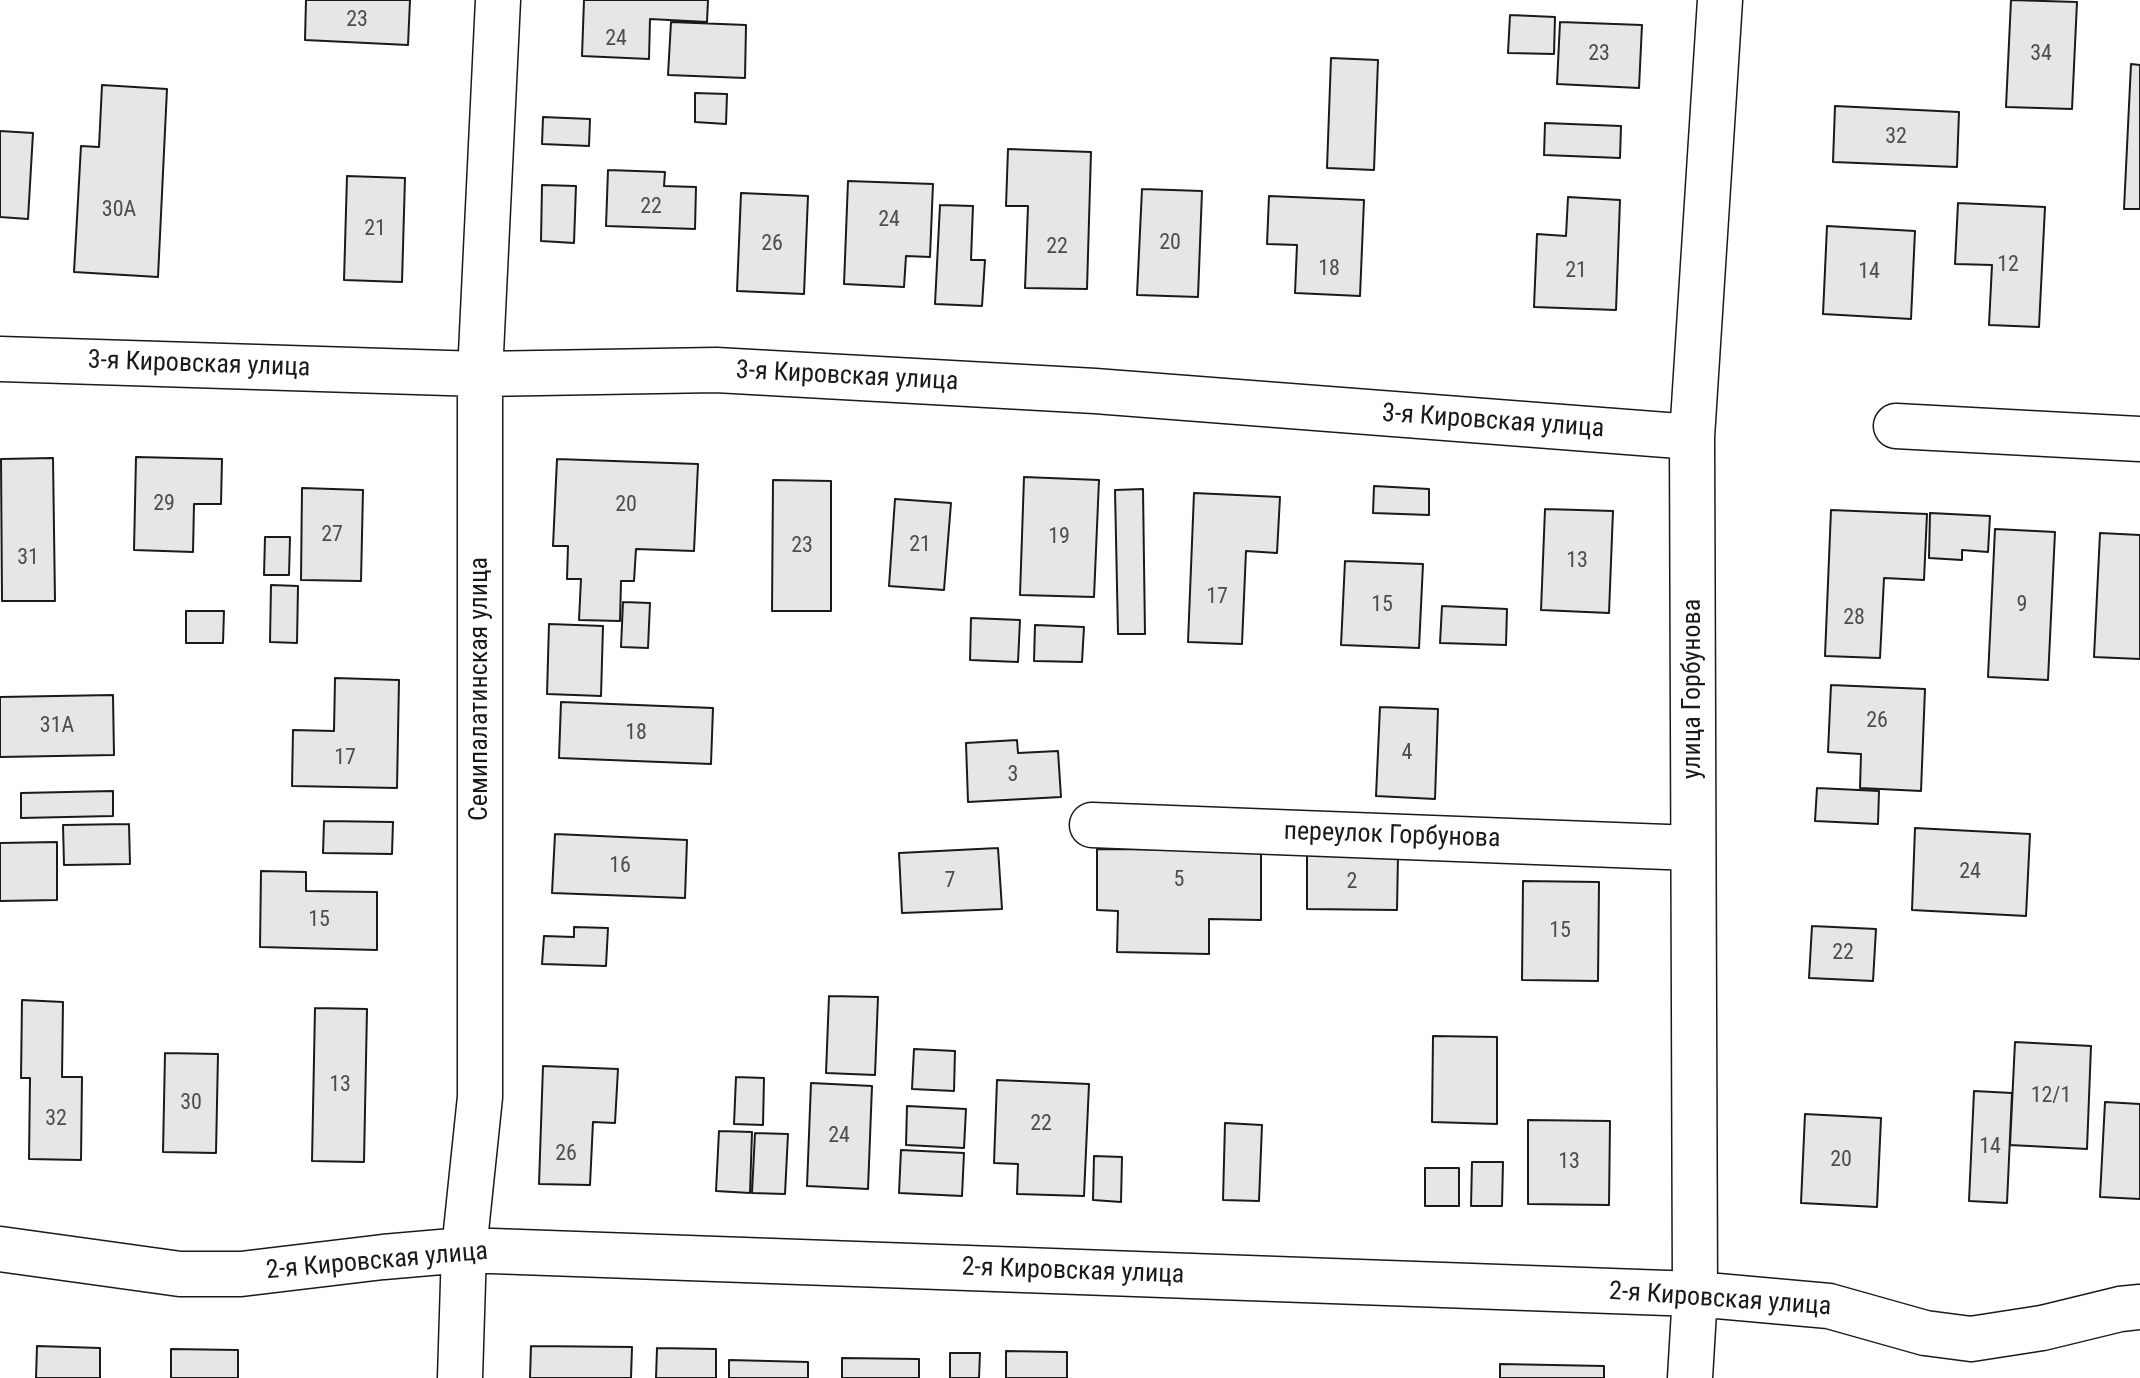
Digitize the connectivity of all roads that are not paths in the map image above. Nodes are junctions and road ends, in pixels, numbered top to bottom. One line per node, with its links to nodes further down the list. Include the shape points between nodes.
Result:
1 (498, 0): 4 (street, Семипалатинская улица)
2 (1720, 0): 6 (street, улица Горбунова)
3 (0, 359): 4 (street, 3-я Кировская улица)
4 (480, 374): 6 (street, 3-я Кировская улица, via 716,370 1095,391); 11 (street, Семипалатинская улица, via 480,1097)
5 (1896, 426): 7 (street)
6 (1692, 437): 9 (street, улица Горбунова)
7 (2140, 439)
8 (1092, 825): 9 (street, переулок Горбунова)
9 (1693, 848): 12 (street, улица Горбунова)
10 (0, 1249): 11 (street, 2-я Кировская улица, via 180,1274 241,1274)
11 (464, 1250): 12 (street, 2-я Кировская улица); 14 (street, Семипалатинская улица)
12 (1695, 1294): 13 (street, 2-я Кировская улица, via 1829,1306 1925,1333 1971,1339); 15 (street, улица Горбунова)
13 (2140, 1307)
14 (460, 1378)
15 (1690, 1378)

